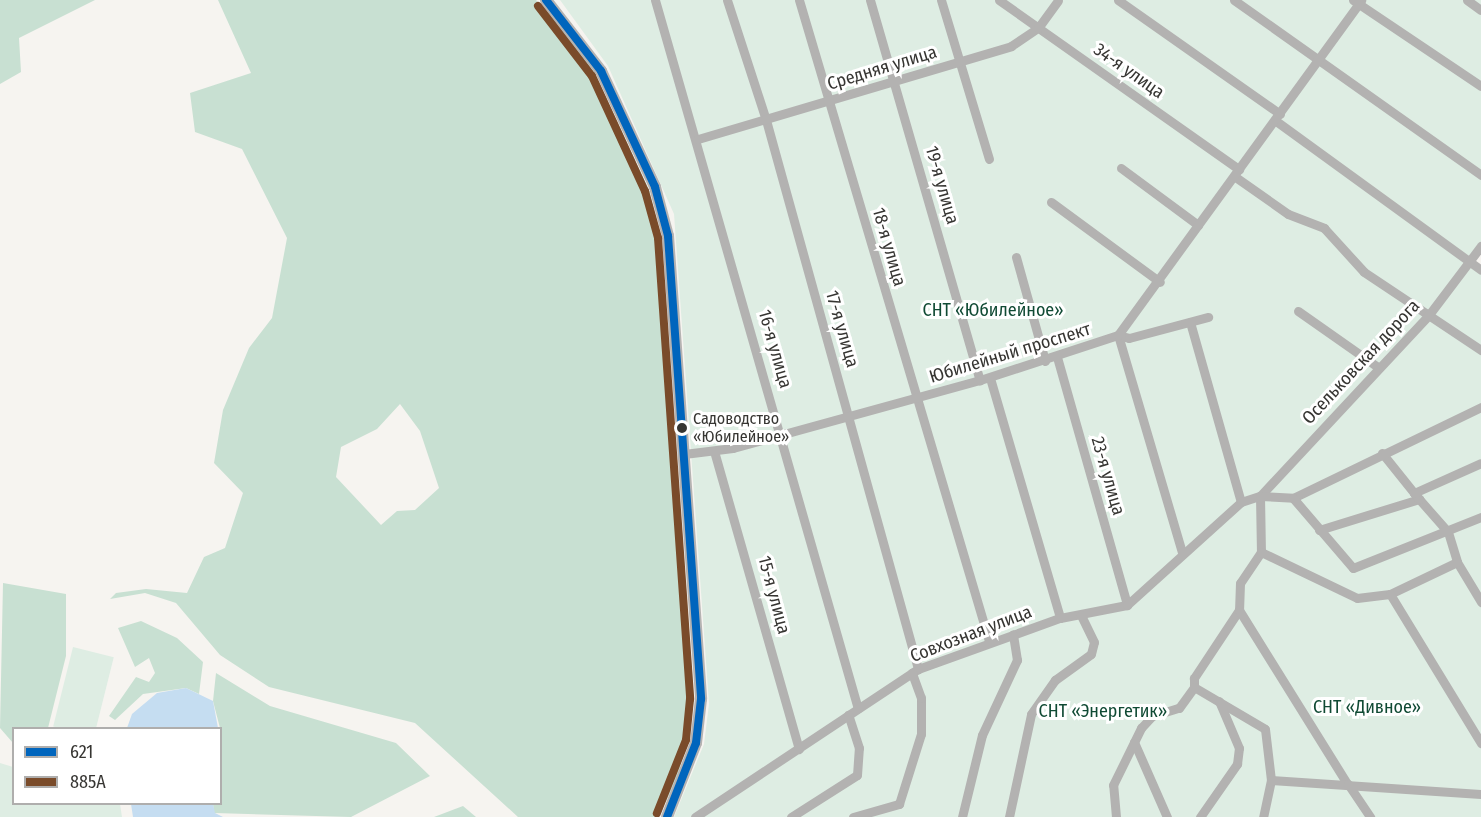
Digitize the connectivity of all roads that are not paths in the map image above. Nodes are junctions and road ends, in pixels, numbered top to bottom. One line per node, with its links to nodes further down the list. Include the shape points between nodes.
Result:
1 (546, 0): 50 (main road, via 601,71 663,212)
2 (655, 0): 22 (street, 16-я улица)
3 (727, 0): 21 (street, 17-я улица)
4 (799, 0): 19 (street, 18-я улица)
5 (870, 0): 17 (street, 19-я улица)
6 (941, 0): 16 (street)
7 (999, 0): 14 (street, 34-я улица)
8 (1058, 0): 14 (street, Средняя улица)
9 (1118, 0): 20 (street)
10 (1234, 0): 15 (street)
11 (1467, 0): 13 (street)
12 (1358, 1): 15 (street, Юбилейный проспект); 18 (street)
13 (1481, 10)
14 (1038, 28): 16 (street, Средняя улица, via 1011,46); 25 (street, 34-я улица)
15 (1318, 60): 20 (street, Юбилейный проспект); 26 (street)
16 (960, 62): 17 (street, Средняя улица); 23 (street)
17 (896, 82): 19 (street, Средняя улица); 43 (street, 19-я улица)
18 (1481, 86)
19 (829, 101): 21 (street, Средняя улица); 44 (street, 18-я улица)
20 (1278, 117): 25 (street, Юбилейный проспект); 31 (street)
21 (766, 120): 22 (street, Средняя улица); 46 (street, 17-я улица)
22 (698, 139): 47 (street, 16-я улица)
23 (990, 159)
24 (1121, 168): 28 (street)
25 (1237, 173): 28 (street, Юбилейный проспект); 35 (street, 34-я улица, via 1288,214 1324,228 1364,272)
26 (1481, 175)
27 (1051, 202): 33 (street)
28 (1198, 225): 33 (street, Юбилейный проспект)
29 (1481, 246): 31 (street, Осельковская дорога)
30 (1016, 257): 41 (street)
31 (1470, 261): 32 (street); 35 (street, Осельковская дорога)
32 (1481, 270)
33 (1160, 282): 38 (street, Юбилейный проспект)
34 (1298, 311): 42 (street)
35 (1428, 316): 39 (street, 34-я улица); 42 (street, Осельковская дорога)
36 (1208, 317): 37 (street)
37 (1190, 322): 38 (street, via 1129,338); 55 (street)
38 (1118, 335): 40 (street, Юбилейный проспект); 59 (street)
39 (1481, 350)
40 (1057, 357): 41 (street, Юбилейный проспект); 64 (street, 23-я улица)
41 (1045, 361): 43 (street, Юбилейный проспект)
42 (1378, 368): 52 (street, Осельковская дорога)
43 (985, 379): 44 (street, Юбилейный проспект); 67 (street, 19-я улица)
44 (917, 398): 46 (street, Юбилейный проспект); 69 (street, 18-я улица)
45 (1481, 407): 49 (street)
46 (849, 416): 47 (street, Юбилейный проспект); 70 (street, 17-я улица)
47 (783, 435): 48 (street, Юбилейный проспект); 73 (street, 16-я улица)
48 (714, 451): 50 (street, Юбилейный проспект); 77 (street, 15-я улица)
49 (1382, 453): 53 (street); 54 (street)
50 (684, 454): 81 (main road, via 701,699 696,743)
51 (1481, 463): 53 (street)
52 (1260, 496): 54 (street); 55 (street); 60 (street)
53 (1416, 496): 57 (street); 58 (street)
54 (1293, 498): 57 (street, via 1311,514)
55 (1241, 502): 59 (street)
56 (1481, 517): 58 (street)
57 (1319, 530): 58 (street, via 1353,568)
58 (1448, 532): 61 (street)
59 (1182, 552): 64 (street)
60 (1261, 552): 62 (street, via 1358,598); 65 (street, via 1240,583)
61 (1457, 562): 62 (street); 63 (street)
62 (1390, 594): 76 (street)
63 (1481, 602)
64 (1127, 605): 66 (street, Совхозная улица)
65 (1239, 610): 71 (street, via 1202,659); 79 (street)
66 (1082, 615): 67 (street, Совхозная улица); 86 (street, via 1094,642 1091,654 1055,680 1031,714)
67 (1060, 618): 68 (street, Совхозная улица)
68 (1013, 634): 69 (street, Совхозная улица); 85 (street, via 1017,660 982,735)
69 (989, 641): 70 (street, Совхозная улица)
70 (915, 671): 73 (street, Совхозная улица); 84 (street, 17-я улица, via 921,698 921,734 899,804)
71 (1194, 687): 72 (street); 75 (street, via 1179,708 1152,716)
72 (1220, 700): 78 (street, via 1265,729); 89 (street, via 1239,748 1237,764)
73 (858, 709): 74 (street, Совхозная улица)
74 (848, 715): 77 (street, Совхозная улица); 83 (street, via 859,748 857,775)
75 (1134, 742): 87 (street, via 1113,785); 88 (street)
76 (1481, 743)
77 (799, 749): 82 (street, Совхозная улица)
78 (1271, 780): 79 (street); 90 (street)
79 (1347, 783): 80 (street); 91 (street)
80 (1481, 794)
81 (667, 817)
82 (694, 817)
83 (791, 817)
84 (853, 817)
85 (962, 817)
86 (1010, 817)
87 (1116, 817)
88 (1167, 817)
89 (1200, 817)
90 (1263, 817)
91 (1370, 817)

